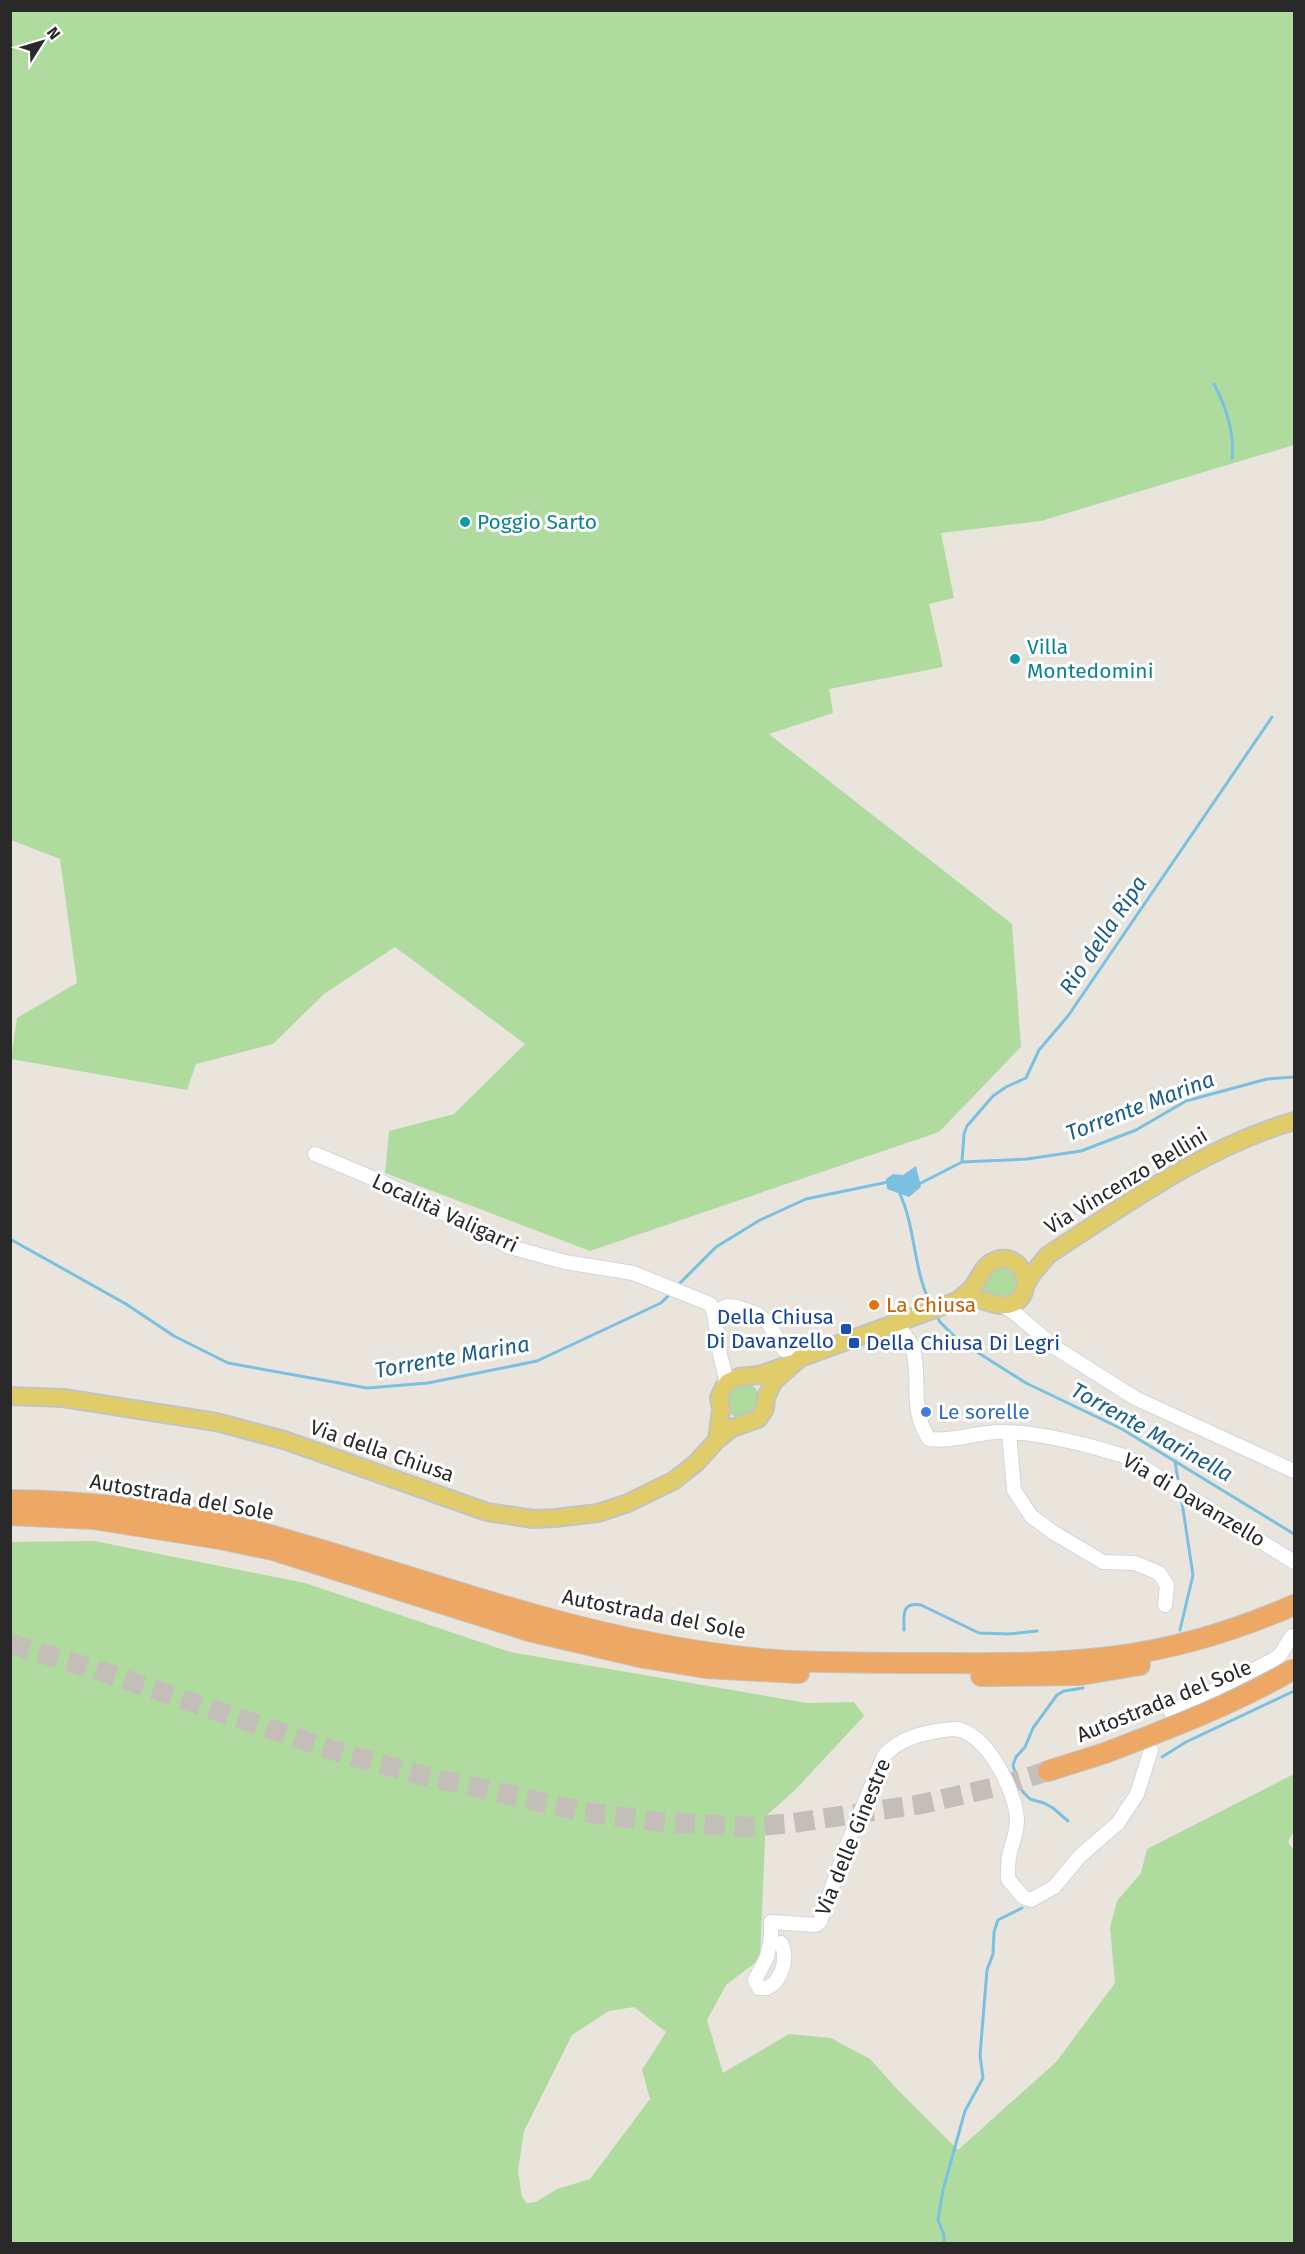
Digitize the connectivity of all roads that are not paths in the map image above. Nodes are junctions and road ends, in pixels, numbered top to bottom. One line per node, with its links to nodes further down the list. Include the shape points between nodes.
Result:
1 (1294, 1121): 3 (main road, Via Vincenzo Bellini, via 1197,1160)
2 (315, 1154): 9 (street, Località Valigarri, via 384,1183 510,1247 648,1278 704,1300)
3 (1048, 1255): 4 (main road, Via Vincenzo Bellini); 6 (main road, Via Vincenzo Bellini)
4 (1010, 1260): 5 (main road, Via della Chiusa, via 993,1261); 6 (main road, via 1021,1267)
5 (981, 1275): 7 (main road, Via della Chiusa, via 971,1289); 8 (main road, via 980,1287)
6 (1024, 1290): 8 (main road, via 1014,1303); 11 (street)
7 (952, 1303): 8 (main road, Via della Chiusa, via 977,1300); 10 (main road, Via della Chiusa)
8 (996, 1304): 11 (street, via 1011,1310)
9 (714, 1312): 12 (street, Via della Chiusa, via 727,1306 756,1314 768,1323 784,1350 804,1345); 14 (street)
10 (899, 1321): 12 (main road, Via della Chiusa); 21 (street, Via di Davanzello, via 901,1332 913,1347 918,1419 929,1439)
11 (1034, 1329): 23 (street, via 1056,1348 1135,1398)
12 (811, 1353): 13 (main road, Via della Chiusa)
13 (790, 1365): 15 (main road, Via della Chiusa); 18 (main road, Via della Chiusa, via 774,1381)
14 (723, 1366): 15 (street); 16 (street)
15 (742, 1377): 16 (main road, Via della Chiusa); 18 (main road, via 761,1386)
16 (724, 1387): 19 (main road, via 719,1398)
17 (10, 1396): 22 (main road, Via della Chiusa, via 63,1398 216,1422 284,1440 488,1512 533,1519 598,1513 628,1503 673,1481)
18 (766, 1397): 20 (main road, Via della Chiusa, via 765,1409 758,1419)
19 (721, 1410): 20 (main road, via 729,1420); 22 (main road)
20 (740, 1424): 22 (main road, Via della Chiusa)
21 (1009, 1433): 27 (street, Via di Davanzello, via 1045,1437 1127,1457); 28 (street, via 1014,1490 1031,1516 1103,1562 1135,1563 1159,1573 1167,1585)
22 (717, 1440)
23 (1294, 1471)
24 (10, 1500): 25 (highway, Autostrada del Sole, via 45,1500)
25 (93, 1512): 26 (highway, Autostrada del Sole); 31 (highway, Autostrada del Sole, via 224,1524 538,1616 655,1643 763,1659)
26 (10, 1515)
27 (1294, 1562)
28 (1165, 1605)
29 (1294, 1605): 31 (highway, Autostrada del Sole)
30 (1294, 1628): 31 (highway, Autostrada del Sole, via 1271,1630 1195,1654); 33 (street, via 1280,1655 1273,1660)
31 (1119, 1663)
32 (1294, 1669): 35 (highway, Autostrada del Sole, bridge, via 1210,1712)
33 (1171, 1712)
34 (1151, 1750): 36 (street, Via delle Ginestre, via 1137,1794 1118,1823 1080,1856 1054,1887 1030,1900 1008,1879 1017,1821 1015,1804 990,1752 956,1729 926,1733 889,1750 852,1832 820,1922 771,1922 767,1957 755,1980 759,1988 767,1988 778,1978 786,1957)
35 (1048, 1772)
36 (781, 1942)

